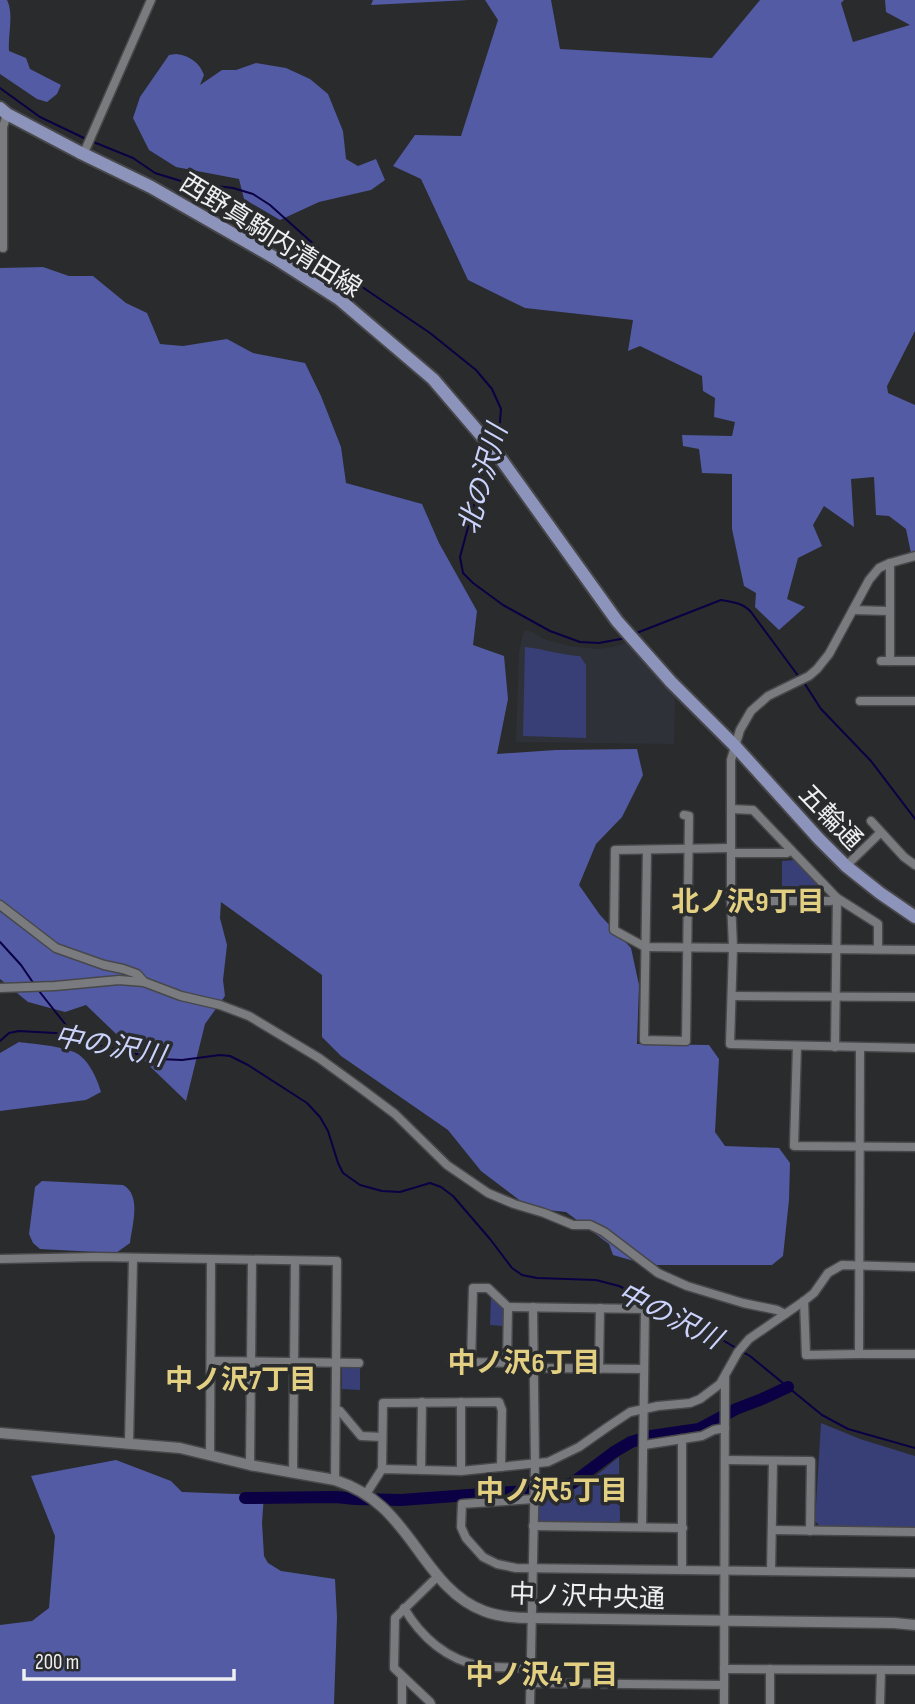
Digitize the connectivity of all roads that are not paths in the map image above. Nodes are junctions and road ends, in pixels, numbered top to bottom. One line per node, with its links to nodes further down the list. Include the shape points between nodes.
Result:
1 (151, 0): 3 (street)
2 (4, 111): 3 (main road, 西野真駒内清田線); 4 (street)
3 (85, 151): 12 (main road, 西野真駒内清田線, via 339,299 433,379 498,456 626,632)
4 (4, 248)
5 (915, 556): 6 (street)
6 (890, 563): 7 (street, via 869,580); 8 (street)
7 (853, 610): 8 (street); 13 (street, via 829,654 808,677 768,696 751,711)
8 (890, 611): 9 (street, via 886,661)
9 (915, 661)
10 (860, 701): 11 (street)
11 (915, 701)
12 (725, 736): 13 (main road, 五輪通)
13 (735, 746): 14 (street); 23 (main road, 五輪通)
14 (731, 809): 20 (street); 21 (street, via 753,810)
15 (684, 815): 18 (street, via 689,816)
16 (871, 821): 17 (street)
17 (880, 833): 22 (street); 23 (street)
18 (688, 849): 19 (street); 20 (street); 29 (street)
19 (647, 850): 28 (street); 28 (street, via 615,850 614,930)
20 (730, 850): 21 (street); 25 (street)
21 (791, 850): 24 (street)
22 (915, 865)
23 (846, 866): 27 (main road, 五輪通)
24 (836, 898): 25 (street); 31 (street); 32 (street, via 878,924)
25 (731, 901): 30 (street)
26 (0, 905): 34 (street, via 56,948 137,974)
27 (915, 917)
28 (645, 947): 29 (street); 29 (street, via 644,1040 686,1041)
29 (687, 947): 30 (street)
30 (733, 947): 31 (street); 36 (street)
31 (835, 948): 32 (street); 37 (street)
32 (878, 949): 33 (street)
33 (915, 950)
34 (145, 982): 35 (street); 56 (street, via 220,1004 276,1031 395,1114 447,1165 488,1193 573,1225 590,1225 658,1273 687,1286)
35 (0, 988)
36 (732, 996): 37 (street); 39 (street, via 730,1044)
37 (835, 997): 38 (street); 40 (street)
38 (915, 997)
39 (797, 1046): 40 (street); 43 (street, via 794,1146)
40 (835, 1047): 41 (street)
41 (860, 1047): 42 (street); 43 (street)
42 (915, 1048)
43 (860, 1146): 44 (street); 50 (street)
44 (915, 1147)
45 (0, 1259): 46 (street)
46 (133, 1259): 47 (street); 80 (street)
47 (211, 1260): 48 (street); 59 (street)
48 (252, 1261): 49 (street); 60 (street)
49 (295, 1261): 61 (street); 62 (street, via 337,1261)
50 (860, 1266): 51 (street); 52 (street, via 842,1265 828,1273); 57 (street)
51 (915, 1267)
52 (804, 1301): 56 (street); 57 (street, via 806,1355)
53 (508, 1307): 54 (street); 64 (street, via 488,1288 473,1288); 66 (street)
54 (533, 1307): 55 (street); 67 (street)
55 (600, 1308): 68 (street); 69 (street, via 645,1309)
56 (785, 1314): 70 (street, via 749,1339)
57 (859, 1354): 58 (street)
58 (915, 1354)
59 (211, 1361): 60 (street); 81 (street)
60 (252, 1362): 61 (street); 85 (street)
61 (294, 1362): 62 (street); 90 (street)
62 (336, 1362): 65 (street); 74 (street)
63 (452, 1362): 64 (street)
64 (471, 1362): 66 (street)
65 (359, 1363)
66 (507, 1363): 67 (street)
67 (533, 1366): 68 (street); 84 (street)
68 (599, 1368): 69 (street)
69 (644, 1369): 73 (street)
70 (726, 1376): 73 (street, via 700,1399); 75 (street)
71 (422, 1402): 72 (street); 77 (street, via 383,1402); 88 (street)
72 (461, 1402): 86 (street, via 499,1402); 89 (street)
73 (644, 1409): 79 (street); 84 (street, via 630,1412 579,1447)
74 (336, 1410): 77 (street, via 361,1436); 91 (street)
75 (725, 1425): 78 (street); 82 (street)
76 (0, 1433): 80 (street, 中ノ沢中央通)
77 (382, 1437): 87 (street)
78 (682, 1439): 79 (street); 96 (street)
79 (644, 1441): 95 (street)
80 (129, 1443): 81 (street, 中ノ沢中央通)
81 (210, 1455): 85 (street, 中ノ沢中央通)
82 (725, 1460): 83 (street); 102 (street)
83 (773, 1461): 97 (street); 98 (street, via 811,1461)
84 (535, 1464): 86 (street); 93 (street)
85 (250, 1465): 90 (street, 中ノ沢中央通)
86 (501, 1467): 89 (street)
87 (382, 1469): 88 (street); 92 (street)
88 (421, 1470): 89 (street)
89 (461, 1471)
90 (293, 1473): 91 (street, 中ノ沢中央通)
91 (335, 1480): 92 (street, 中ノ沢中央通)
92 (366, 1494): 105 (street, 中ノ沢中央通, via 389,1514)
93 (534, 1497): 94 (street); 100 (street, via 462,1504 461,1527 483,1557 496,1564)
94 (533, 1526): 95 (street); 100 (street)
95 (642, 1527): 96 (street)
96 (683, 1528): 101 (street)
97 (772, 1530): 98 (street); 103 (street)
98 (810, 1531): 99 (street)
99 (915, 1532)
100 (532, 1568): 101 (street); 107 (street)
101 (682, 1570): 102 (street)
102 (725, 1571): 103 (street); 108 (street)
103 (771, 1571): 104 (street)
104 (915, 1573)
105 (438, 1576): 106 (street); 107 (street, 中ノ沢中央通, via 482,1610)
106 (404, 1608): 110 (street, via 426,1638 460,1660 480,1666); 115 (street, via 394,1618 394,1668)
107 (532, 1618): 108 (street, 中ノ沢中央通); 110 (street)
108 (724, 1619): 109 (street, 中ノ沢中央通); 111 (street)
109 (915, 1625)
110 (531, 1668): 116 (street)
111 (724, 1669): 112 (street); 117 (street)
112 (771, 1670): 113 (street); 122 (street)
113 (881, 1670): 114 (street); 123 (street)
114 (915, 1670)
115 (402, 1677): 118 (street); 119 (street)
116 (531, 1683): 117 (street); 120 (street)
117 (724, 1685): 121 (street)
118 (402, 1704)
119 (430, 1704)
120 (530, 1704)
121 (724, 1704)
122 (770, 1704)
123 (880, 1704)

